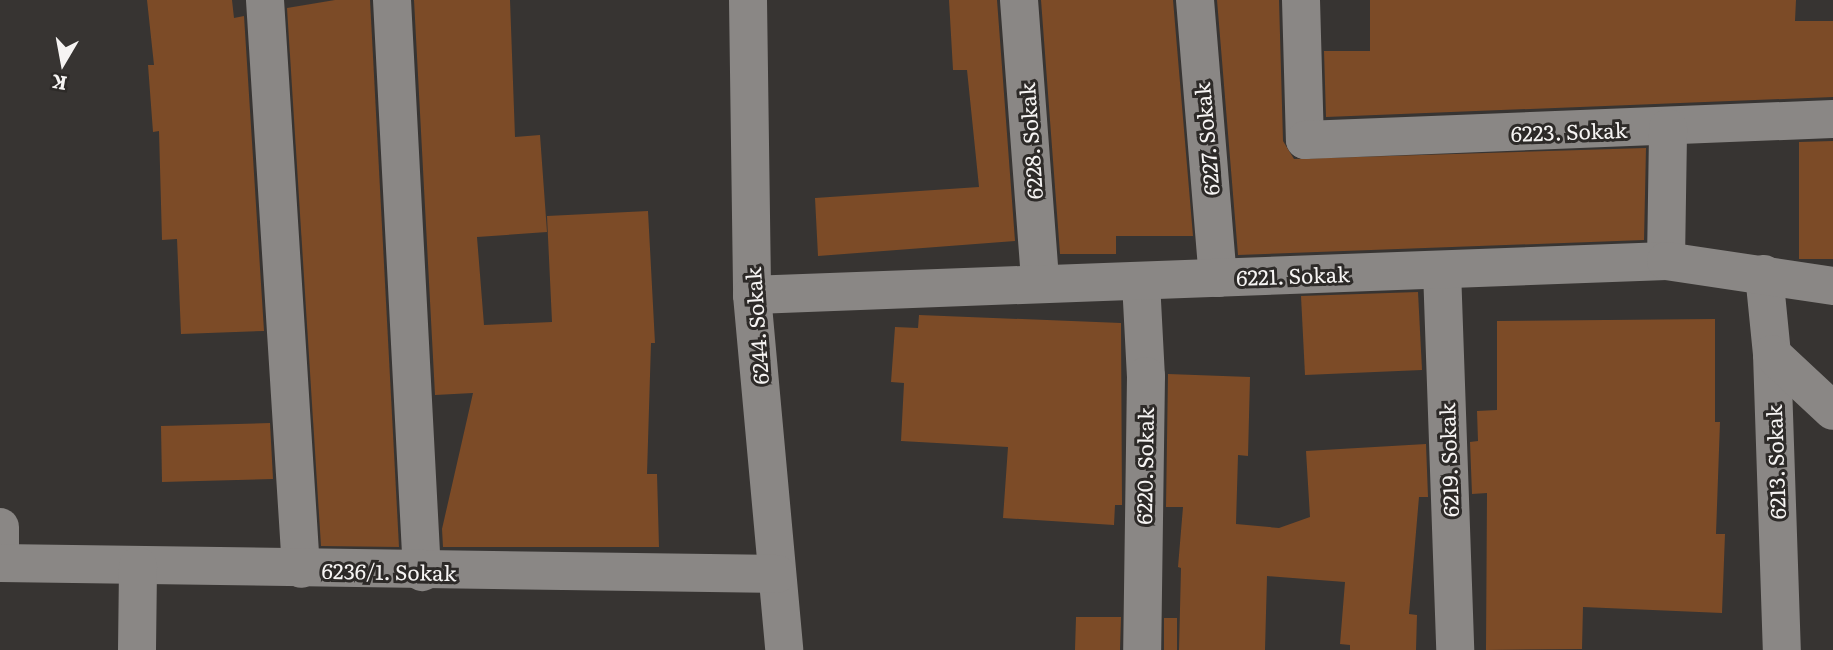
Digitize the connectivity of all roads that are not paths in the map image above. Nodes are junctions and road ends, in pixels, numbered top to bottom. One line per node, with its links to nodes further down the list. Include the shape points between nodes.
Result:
1 (265, 0): 22 (street)
2 (392, 0): 23 (street)
3 (748, 0): 16 (street, 6244. Sokak)
4 (1019, 0): 13 (street, 6228. Sokak)
5 (1195, 0): 12 (street, 6227. Sokak)
6 (1301, 0): 8 (street, 6223. Sokak, via 1305,140)
7 (1833, 119): 8 (street, 6223. Sokak)
8 (1668, 128): 9 (street)
9 (1666, 261): 10 (street, 6221. Sokak); 11 (street, 6221. Sokak)
10 (1442, 270): 12 (street, 6221. Sokak); 28 (street, 6219. Sokak)
11 (1764, 274): 15 (street, 6221. Sokak); 17 (street, 6213. Sokak)
12 (1218, 278): 14 (street, 6221. Sokak)
13 (1040, 282): 14 (street, 6221. Sokak); 16 (street, 6221. Sokak)
14 (1141, 282): 27 (street, 6220. Sokak, via 1146,376)
15 (1833, 286)
16 (752, 295): 24 (street, 6244. Sokak)
17 (1772, 354): 18 (street); 29 (street, 6213. Sokak)
18 (1833, 411)
19 (0, 527): 20 (street)
20 (0, 563): 21 (street, 6236/1. Sokak)
21 (138, 566): 22 (street, 6236/1. Sokak); 25 (street)
22 (301, 569): 23 (street, 6236/1. Sokak)
23 (422, 572): 24 (street, 6236/1. Sokak)
24 (777, 575): 26 (street, 6244. Sokak)
25 (137, 650)
26 (784, 650)
27 (1142, 650)
28 (1455, 650)
29 (1782, 650)

